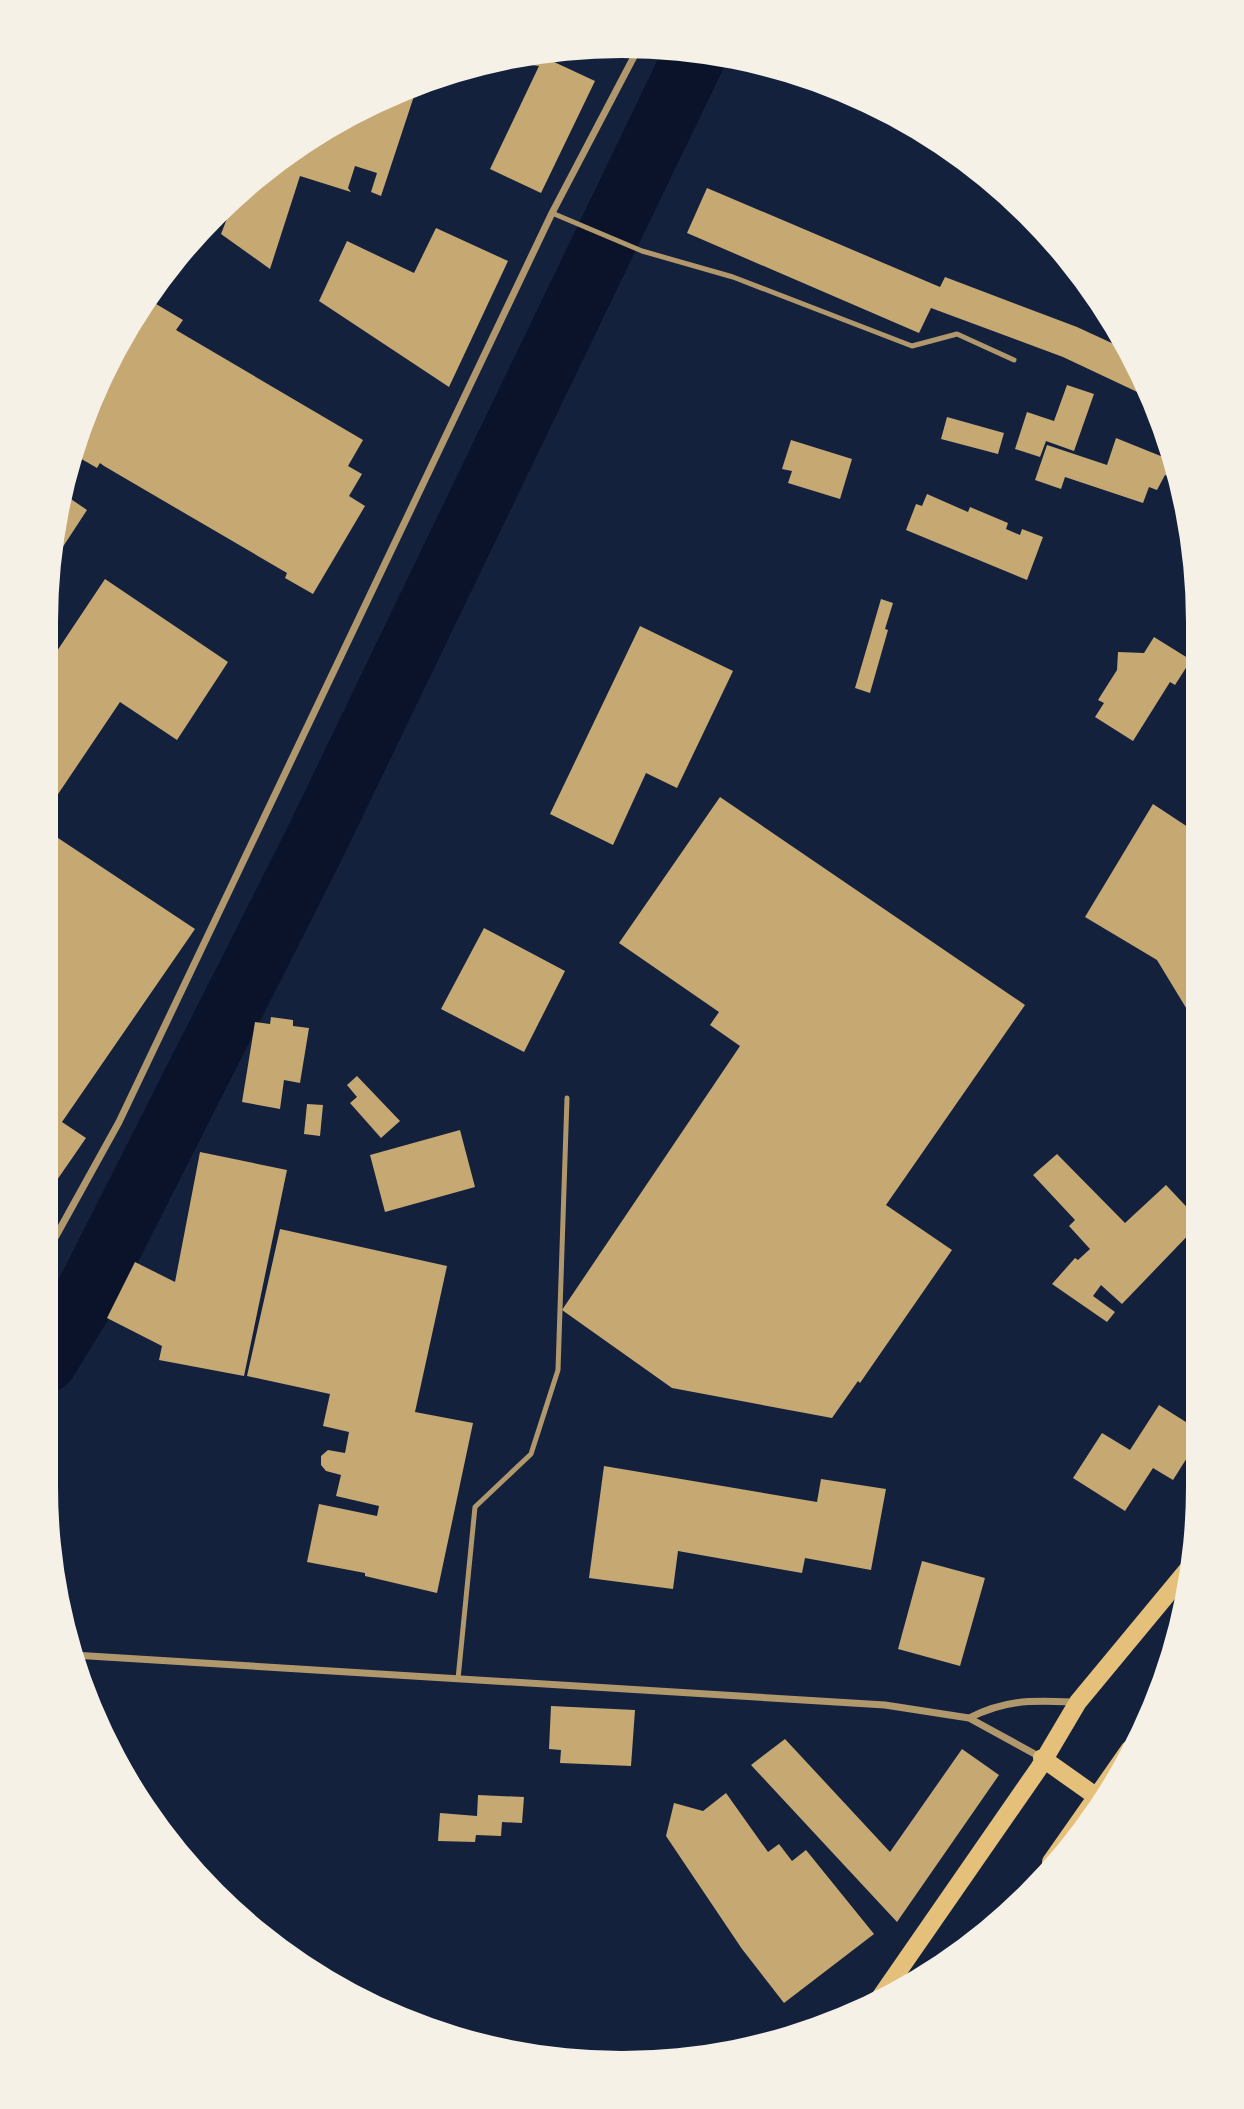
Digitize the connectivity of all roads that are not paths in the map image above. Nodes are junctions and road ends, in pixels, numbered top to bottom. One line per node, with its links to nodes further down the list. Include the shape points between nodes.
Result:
1 (633, 58): 2 (street)
2 (552, 213): 3 (lane, via 642,251 733,277 912,346 957,334); 5 (street, via 119,1122)
3 (1014, 360)
4 (567, 1098): 8 (lane, via 558,1370 531,1454 475,1507)
5 (58, 1232)
6 (1178, 1582): 9 (main road)
7 (84, 1656): 8 (street)
8 (458, 1679): 10 (street, via 885,1705)
9 (1078, 1702): 10 (street, via 1014,1700); 11 (main road)
10 (969, 1718): 11 (street)
11 (1042, 1758): 12 (main road); 13 (main road)
12 (1094, 1795)
13 (890, 1984)

